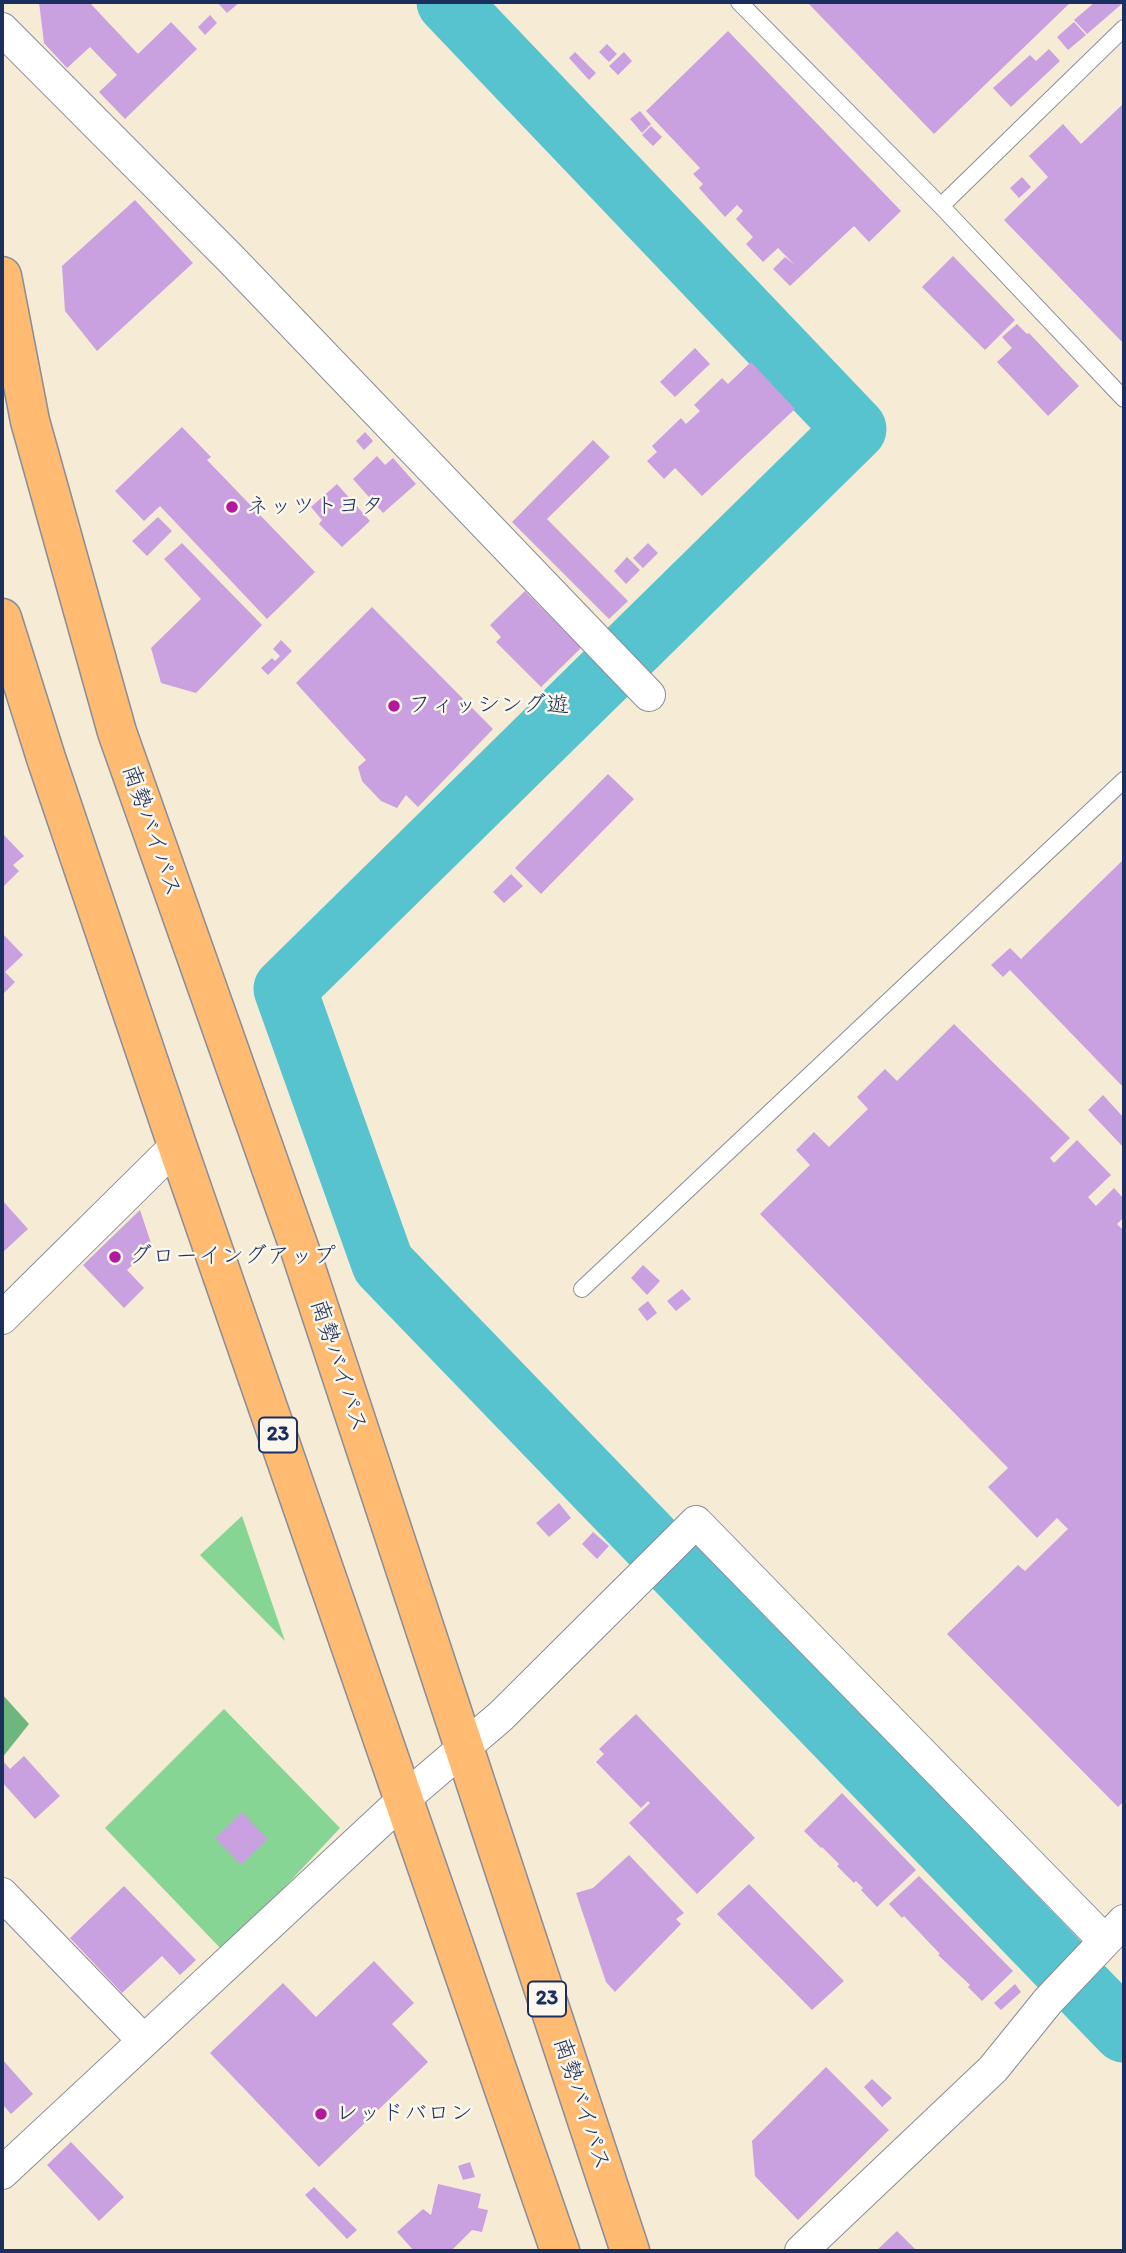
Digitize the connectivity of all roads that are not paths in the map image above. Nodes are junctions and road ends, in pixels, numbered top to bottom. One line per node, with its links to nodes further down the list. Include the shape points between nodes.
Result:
1 (739, 2): 4 (lane)
2 (1124, 28): 4 (lane)
3 (2, 29): 8 (street)
4 (941, 206): 6 (lane)
5 (2, 276): 13 (highway, 南勢バイパス / 23, via 30,421 117,732 301,1253)
6 (1124, 399)
7 (2, 618): 10 (highway, 23)
8 (649, 695)
9 (1124, 780): 11 (lane)
10 (177, 1145): 12 (street); 14 (highway, 23)
11 (582, 1289)
12 (2, 1318)
13 (465, 1747): 14 (street); 16 (street, via 696,1522); 20 (highway, 南勢バイパス / 23)
14 (405, 1798): 17 (street); 19 (highway, 23)
15 (2, 1894): 17 (street)
16 (1114, 1930): 21 (street, via 993,2069)
17 (143, 2040): 18 (street)
18 (2, 2173)
19 (560, 2251)
20 (630, 2251)
21 (801, 2251)

